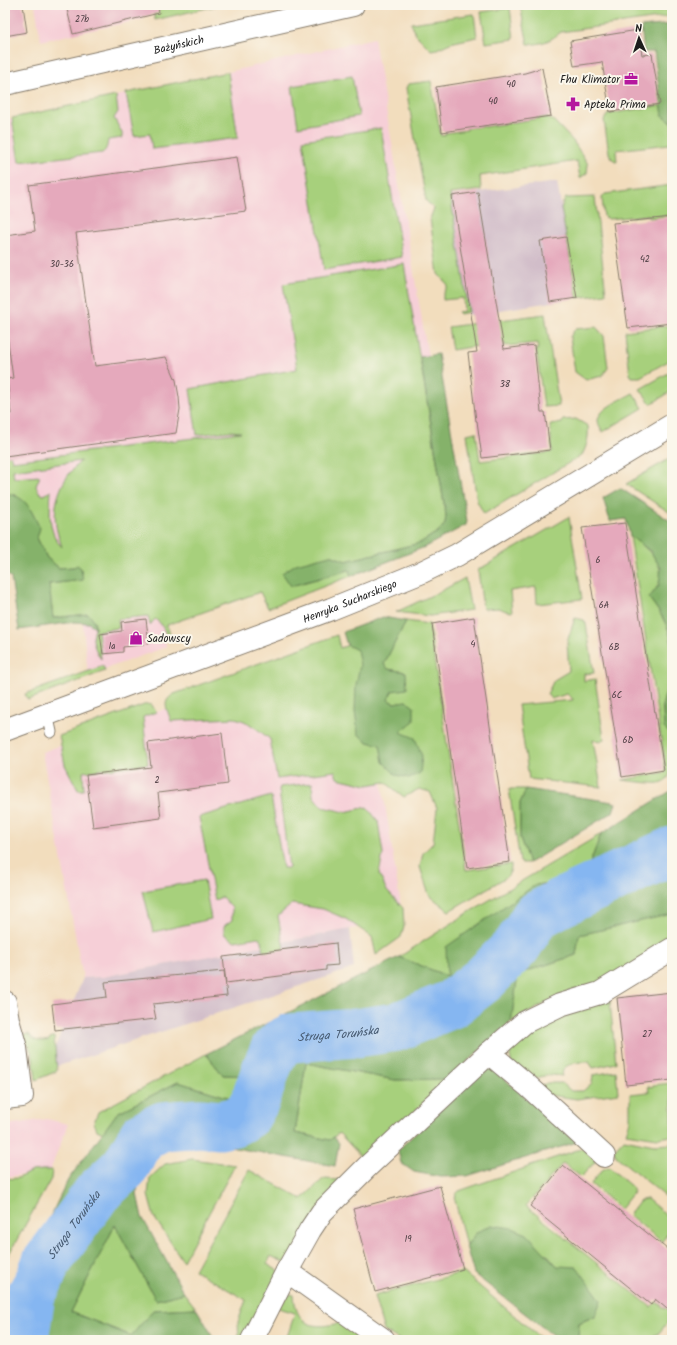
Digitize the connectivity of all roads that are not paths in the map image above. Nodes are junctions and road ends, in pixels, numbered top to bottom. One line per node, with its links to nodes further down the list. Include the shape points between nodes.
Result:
1 (353, 5): 2 (street, Bażyńskich)
2 (5, 84)
3 (672, 425): 4 (street, Henryka Sucharskiego, via 457,555 420,572 49,723)
4 (5, 730)
5 (672, 949): 7 (street, via 600,993 560,1005 525,1022)
6 (5, 1002): 8 (street, via 16,1048 22,1096)
7 (489, 1053): 9 (street); 10 (street, via 322,1212)
8 (5, 1098)
9 (604, 1156)
10 (287, 1271): 11 (street); 12 (street)
11 (252, 1340)
12 (384, 1340)

